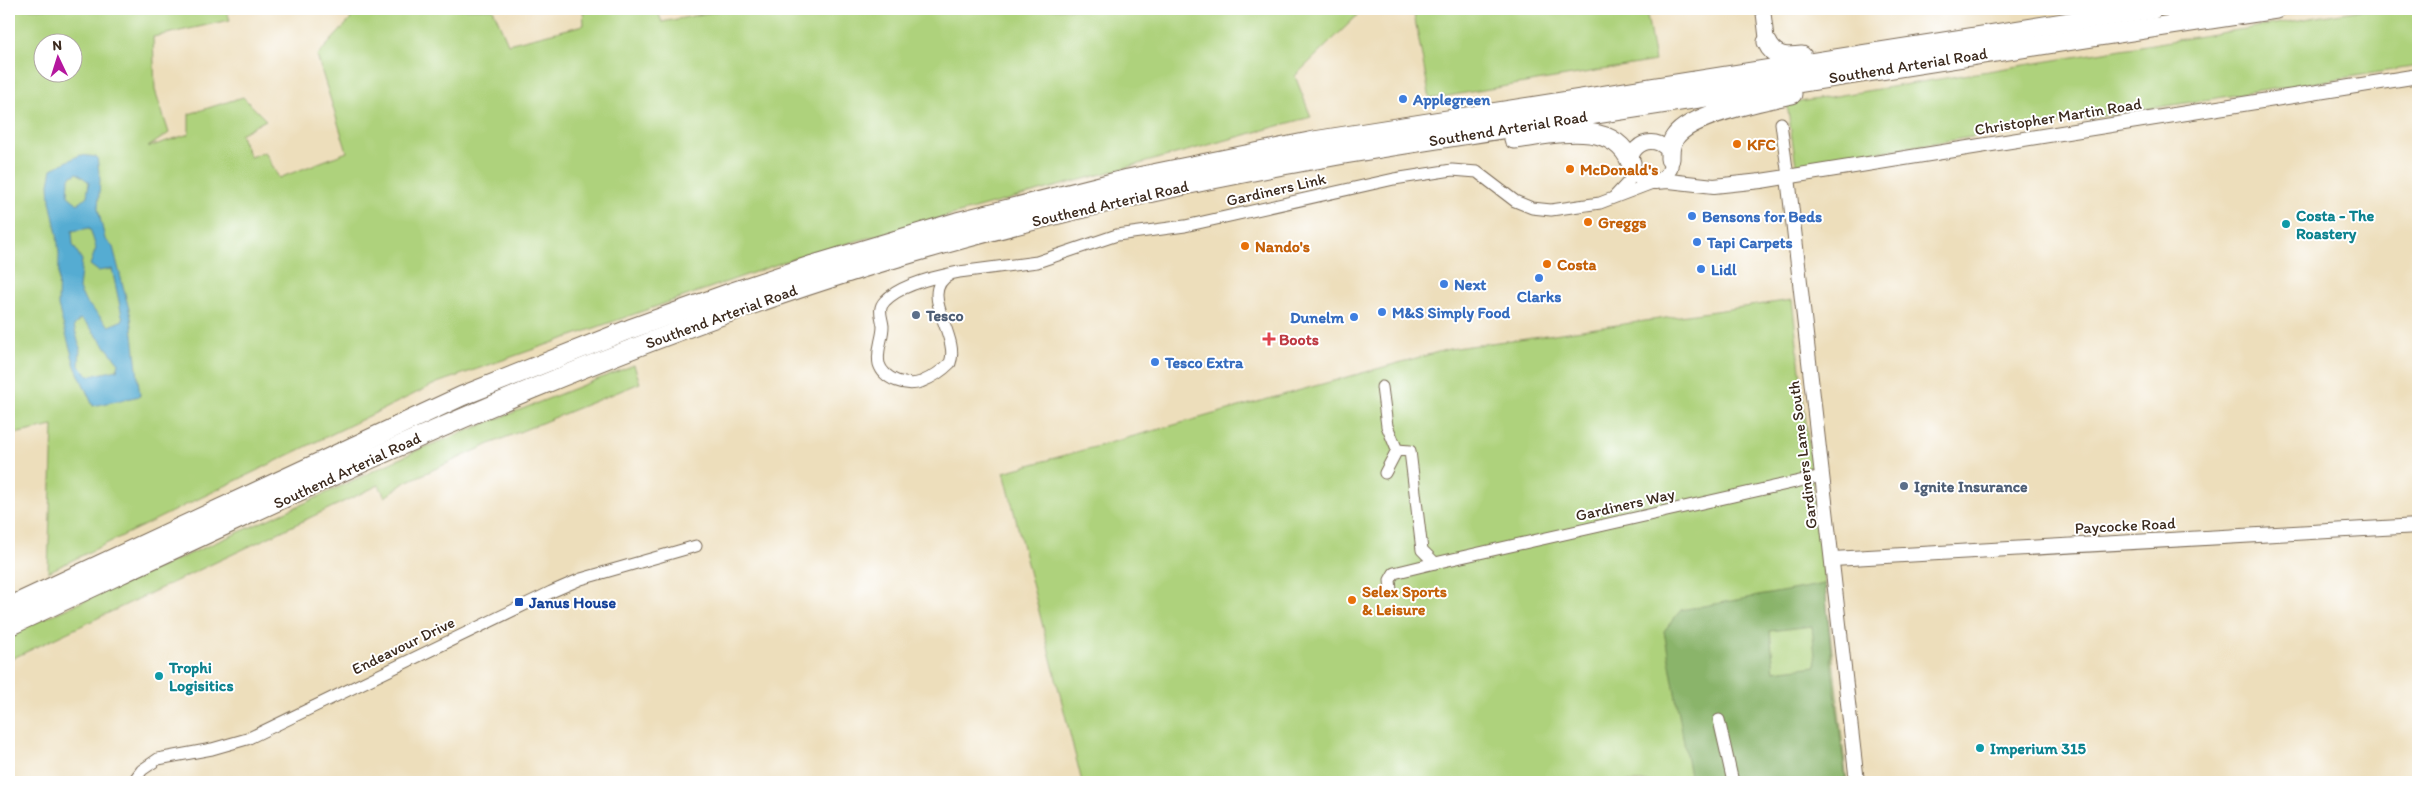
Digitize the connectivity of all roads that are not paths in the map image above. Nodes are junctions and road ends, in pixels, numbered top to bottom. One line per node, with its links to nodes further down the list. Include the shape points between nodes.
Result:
1 (1763, 9): 5 (street)
2 (2153, 9): 4 (highway, Southend Arterial Road)
3 (2276, 9): 4 (highway, Southend Arterial Road)
4 (2047, 34): 5 (highway, via 1789,57 1773,52); 7 (highway, Southend Arterial Road); 9 (highway, via 1714,114 1677,134 1671,145); 11 (highway, Southend Arterial Road)
5 (1767, 42): 7 (highway, via 1763,55 1751,63)
6 (2418, 76): 12 (street, Christopher Martin Road)
7 (1575, 100): 26 (highway, Southend Arterial Road, via 1314,141 1128,179 957,222 813,265 630,329 462,396)
8 (1781, 123): 12 (street, Gardiners Lane South)
9 (1670, 160): 10 (street, via 1665,149 1649,142 1638,147); 13 (street, via 1668,172); 14 (street, Christopher Martin Road, via 1679,175)
10 (1632, 163): 11 (highway, via 1617,142 1602,135 1578,132); 13 (street, via 1639,178); 15 (street, Gardiners Link, via 1631,175 1623,189)
11 (1284, 164): 27 (highway, Southend Arterial Road, via 1132,196 962,239 720,315 469,414)
12 (1788, 177): 14 (street, Christopher Martin Road); 20 (street, Gardiners Lane South)
13 (1655, 182): 14 (street, Christopher Martin Road); 15 (street, Gardiners Link)
14 (1703, 185)
15 (1600, 203): 16 (street, Gardiners Link, via 1541,210 1515,201 1477,172 1452,170 1394,179 1185,226 1117,235 1037,262)
16 (951, 274): 16 (street, Gardiners Link, via 942,280 937,293 952,348 950,363 922,382 904,382 890,377 880,366 878,358 882,303 914,285)
17 (1382, 387): 18 (street, via 1387,426)
18 (1396, 450): 19 (street); 24 (street, via 1410,450 1422,550)
19 (1385, 473)
20 (1822, 476): 23 (street, Gardiners Lane South); 24 (street, Gardiners Way)
21 (2418, 526): 23 (street, Paycocke Road)
22 (696, 546): 29 (street, Endeavour Drive, via 581,579 247,739 158,758)
23 (1833, 559): 31 (street, Gardiners Lane South)
24 (1435, 563): 25 (street, Gardiners Way, via 1394,574 1390,580)
25 (1391, 591)
26 (9, 607)
27 (9, 626)
28 (1719, 720): 30 (street)
29 (133, 782)
30 (1732, 782)
31 (1857, 782)

